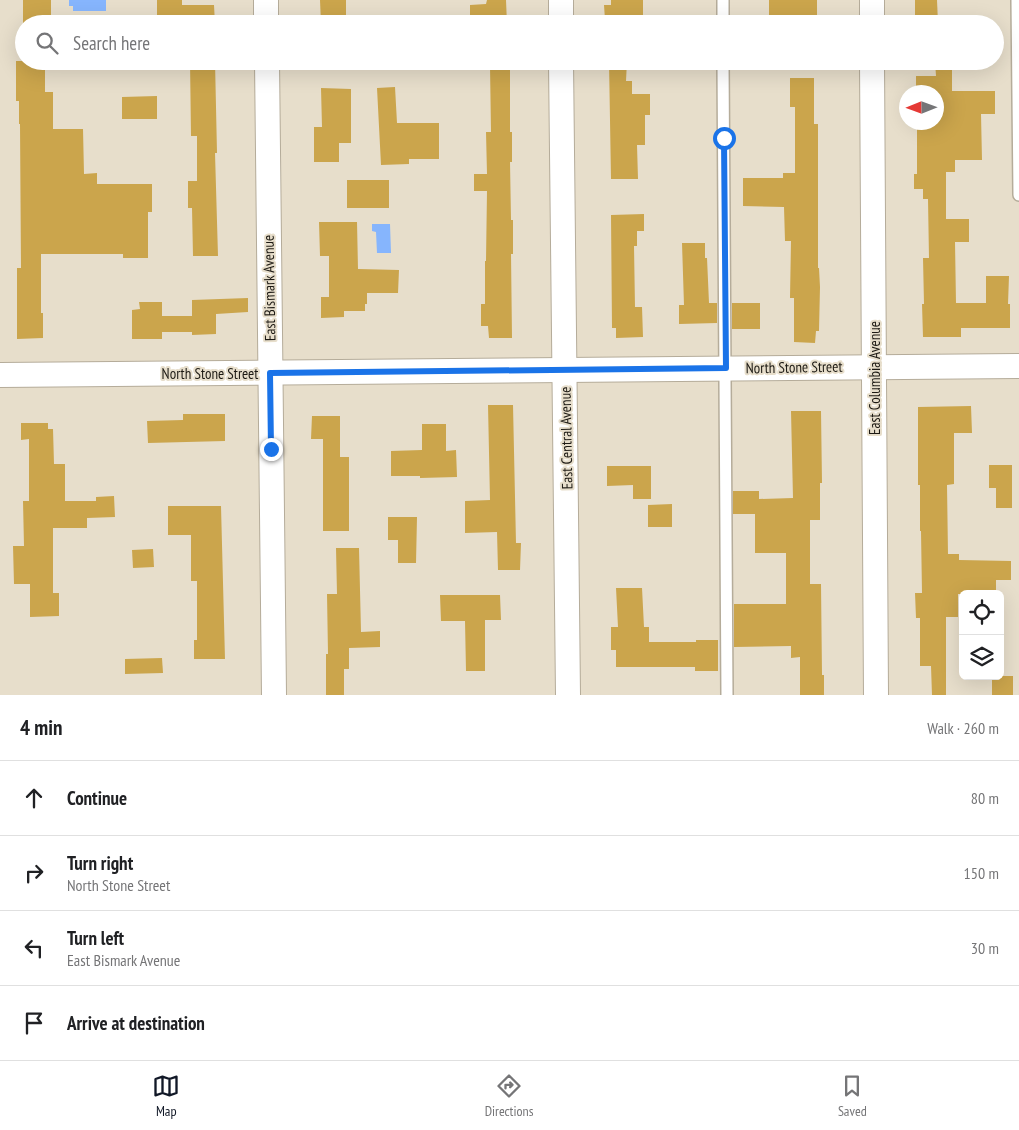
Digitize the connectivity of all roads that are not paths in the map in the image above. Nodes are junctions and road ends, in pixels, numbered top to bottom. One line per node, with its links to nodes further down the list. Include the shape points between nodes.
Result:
1 (266, 0): 6 (street)
2 (561, 0): 7 (street)
3 (723, 0): 8 (lane)
4 (872, 0): 9 (street)
5 (1017, 0): 14 (lane)
6 (266, 15)
7 (561, 15)
8 (723, 15)
9 (872, 15)
10 (267, 70): 19 (street, East Bismark Avenue)
11 (562, 70): 18 (street, East Central Avenue)
12 (723, 70): 17 (lane)
13 (872, 70): 15 (street, East Columbia Avenue)
14 (1019, 195)
15 (874, 366): 16 (street, North Stone Street); 17 (street, North Stone Street); 24 (street, East Columbia Avenue)
16 (1019, 366)
17 (726, 368): 18 (street, North Stone Street); 23 (lane)
18 (565, 370): 19 (street, North Stone Street); 22 (street, East Central Avenue)
19 (270, 373): 20 (street, North Stone Street); 21 (street, East Bismark Avenue)
20 (0, 375)
21 (274, 695)
22 (568, 695)
23 (727, 695)
24 (876, 695)

